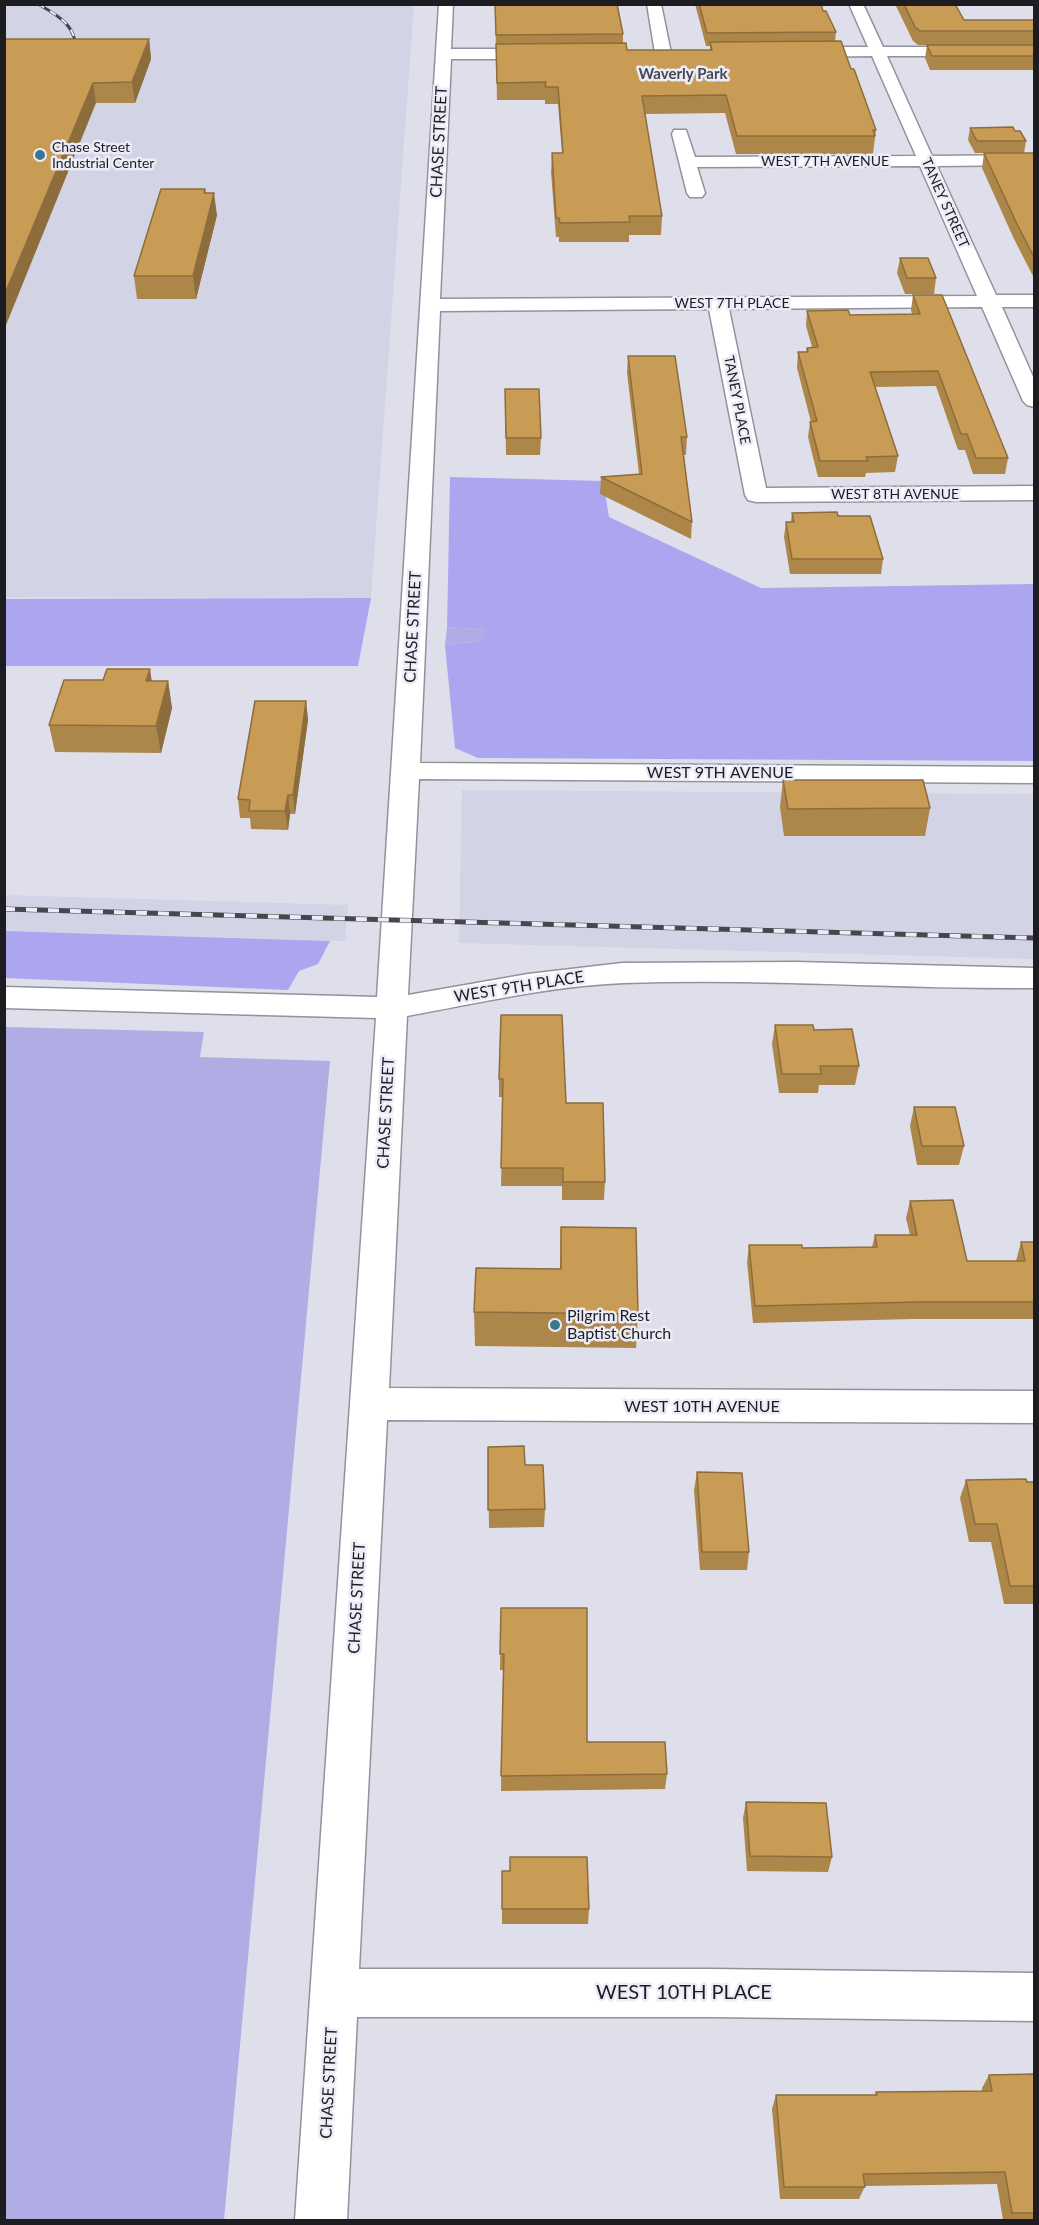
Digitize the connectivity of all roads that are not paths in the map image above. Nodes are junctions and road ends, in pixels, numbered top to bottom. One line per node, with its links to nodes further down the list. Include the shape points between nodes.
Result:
1 (446, 4): 8 (street, CHASE STREET)
2 (654, 4): 7 (street)
3 (856, 4): 4 (street, TANEY STREET)
4 (877, 51): 5 (street); 6 (street); 12 (street, TANEY STREET)
5 (1035, 51)
6 (784, 52)
7 (663, 53)
8 (444, 54): 9 (street); 18 (street, CHASE STREET)
9 (559, 54)
10 (680, 134): 13 (street)
11 (1035, 160): 12 (street, WEST 7TH AVENUE)
12 (926, 161): 13 (street, WEST 7TH AVENUE); 16 (street, TANEY STREET)
13 (688, 162): 14 (street)
14 (696, 193)
15 (1035, 301): 16 (street, WEST 7TH PLACE)
16 (990, 302): 17 (street, WEST 7TH PLACE); 19 (street, TANEY STREET)
17 (718, 304): 18 (street, WEST 7TH PLACE); 21 (street, TANEY PLACE)
18 (430, 305): 22 (street, CHASE STREET)
19 (1035, 401)
20 (1035, 494): 21 (street, WEST 8TH AVENUE)
21 (756, 495)
22 (406, 771): 23 (street, WEST 9TH AVENUE); 26 (street, CHASE STREET)
23 (1035, 775)
24 (1035, 978): 26 (street, WEST 9TH PLACE, via 796,972 622,974 528,984)
25 (4, 997): 26 (street, WEST 9TH PLACE)
26 (392, 1008): 27 (street, CHASE STREET)
27 (369, 1404): 28 (street, WEST 10TH AVENUE); 29 (street, CHASE STREET)
28 (1035, 1407)
29 (334, 1993): 30 (street, WEST 10TH PLACE); 31 (street, CHASE STREET)
30 (1035, 1997)
31 (321, 2220)

